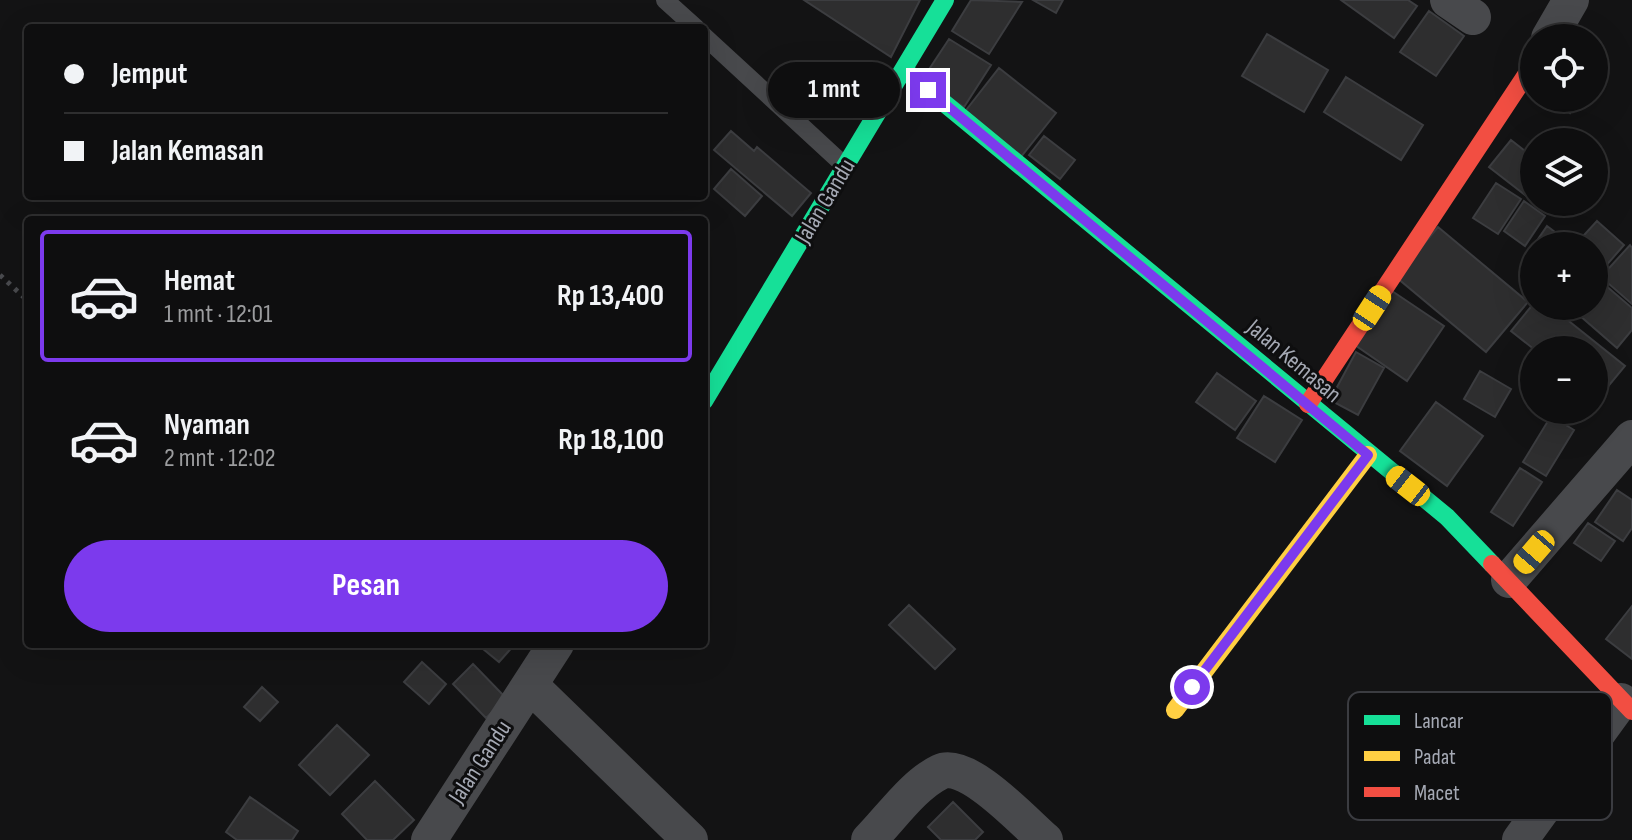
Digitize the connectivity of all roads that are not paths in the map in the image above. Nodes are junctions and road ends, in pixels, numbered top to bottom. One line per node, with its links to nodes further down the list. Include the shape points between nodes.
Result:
1 (665, 0): 4 (lane)
2 (945, 0): 7 (street, Jalan Gandu)
3 (1571, 0): 5 (street)
4 (692, 24)
5 (1557, 24)
6 (708, 40): 9 (lane)
7 (904, 70): 9 (street, Jalan Gandu); 11 (street, Jalan Kemasan)
8 (1520, 84): 11 (street)
9 (846, 167): 10 (street, Jalan Gandu)
10 (708, 394)
11 (1308, 404): 13 (street, Jalan Kemasan)
12 (1632, 438): 14 (street)
13 (1368, 455): 14 (street, Jalan Kemasan, via 1447,517); 18 (street)
14 (1509, 580): 17 (street, Jalan Kemasan)
15 (553, 648): 16 (street, Jalan Gandu)
16 (530, 685): 21 (street, Jalan Gandu); 22 (street)
17 (1627, 706): 19 (street)
18 (1175, 710)
19 (1612, 725)
20 (1536, 820): 25 (street)
21 (429, 840)
22 (690, 840)
23 (869, 840): 24 (street, via 943,770 973,778)
24 (1045, 840)
25 (1520, 840)

